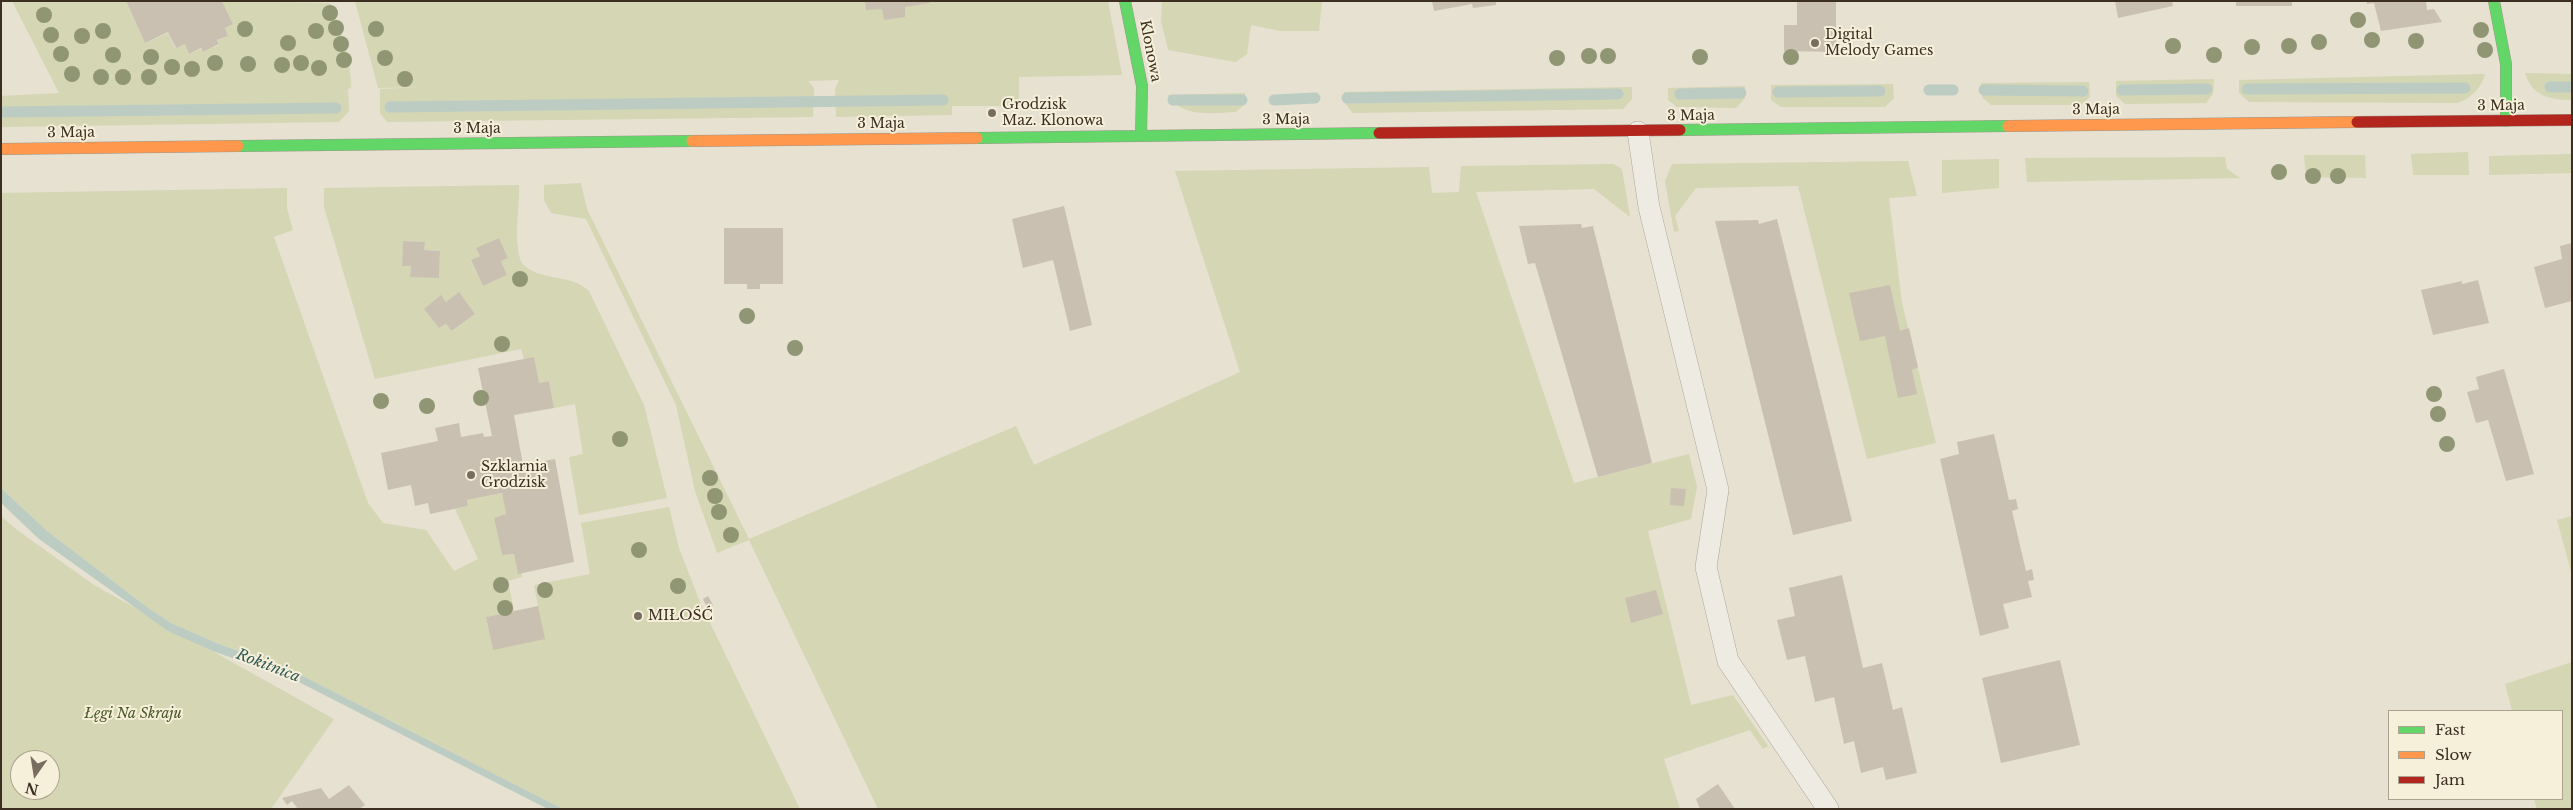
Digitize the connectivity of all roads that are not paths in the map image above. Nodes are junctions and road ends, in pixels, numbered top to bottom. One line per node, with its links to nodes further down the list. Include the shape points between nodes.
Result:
1 (1125, 1): 6 (street, Klonowa, via 1142,86)
2 (2494, 1): 4 (street, via 2506,64)
3 (2572, 120): 4 (street, 3 Maja)
4 (2506, 121): 5 (street, 3 Maja)
5 (1638, 132): 6 (street, 3 Maja); 8 (lane, via 1649,207 1718,490 1706,567 1728,661)
6 (1142, 136): 7 (street, 3 Maja)
7 (1, 148)
8 (1828, 809)

